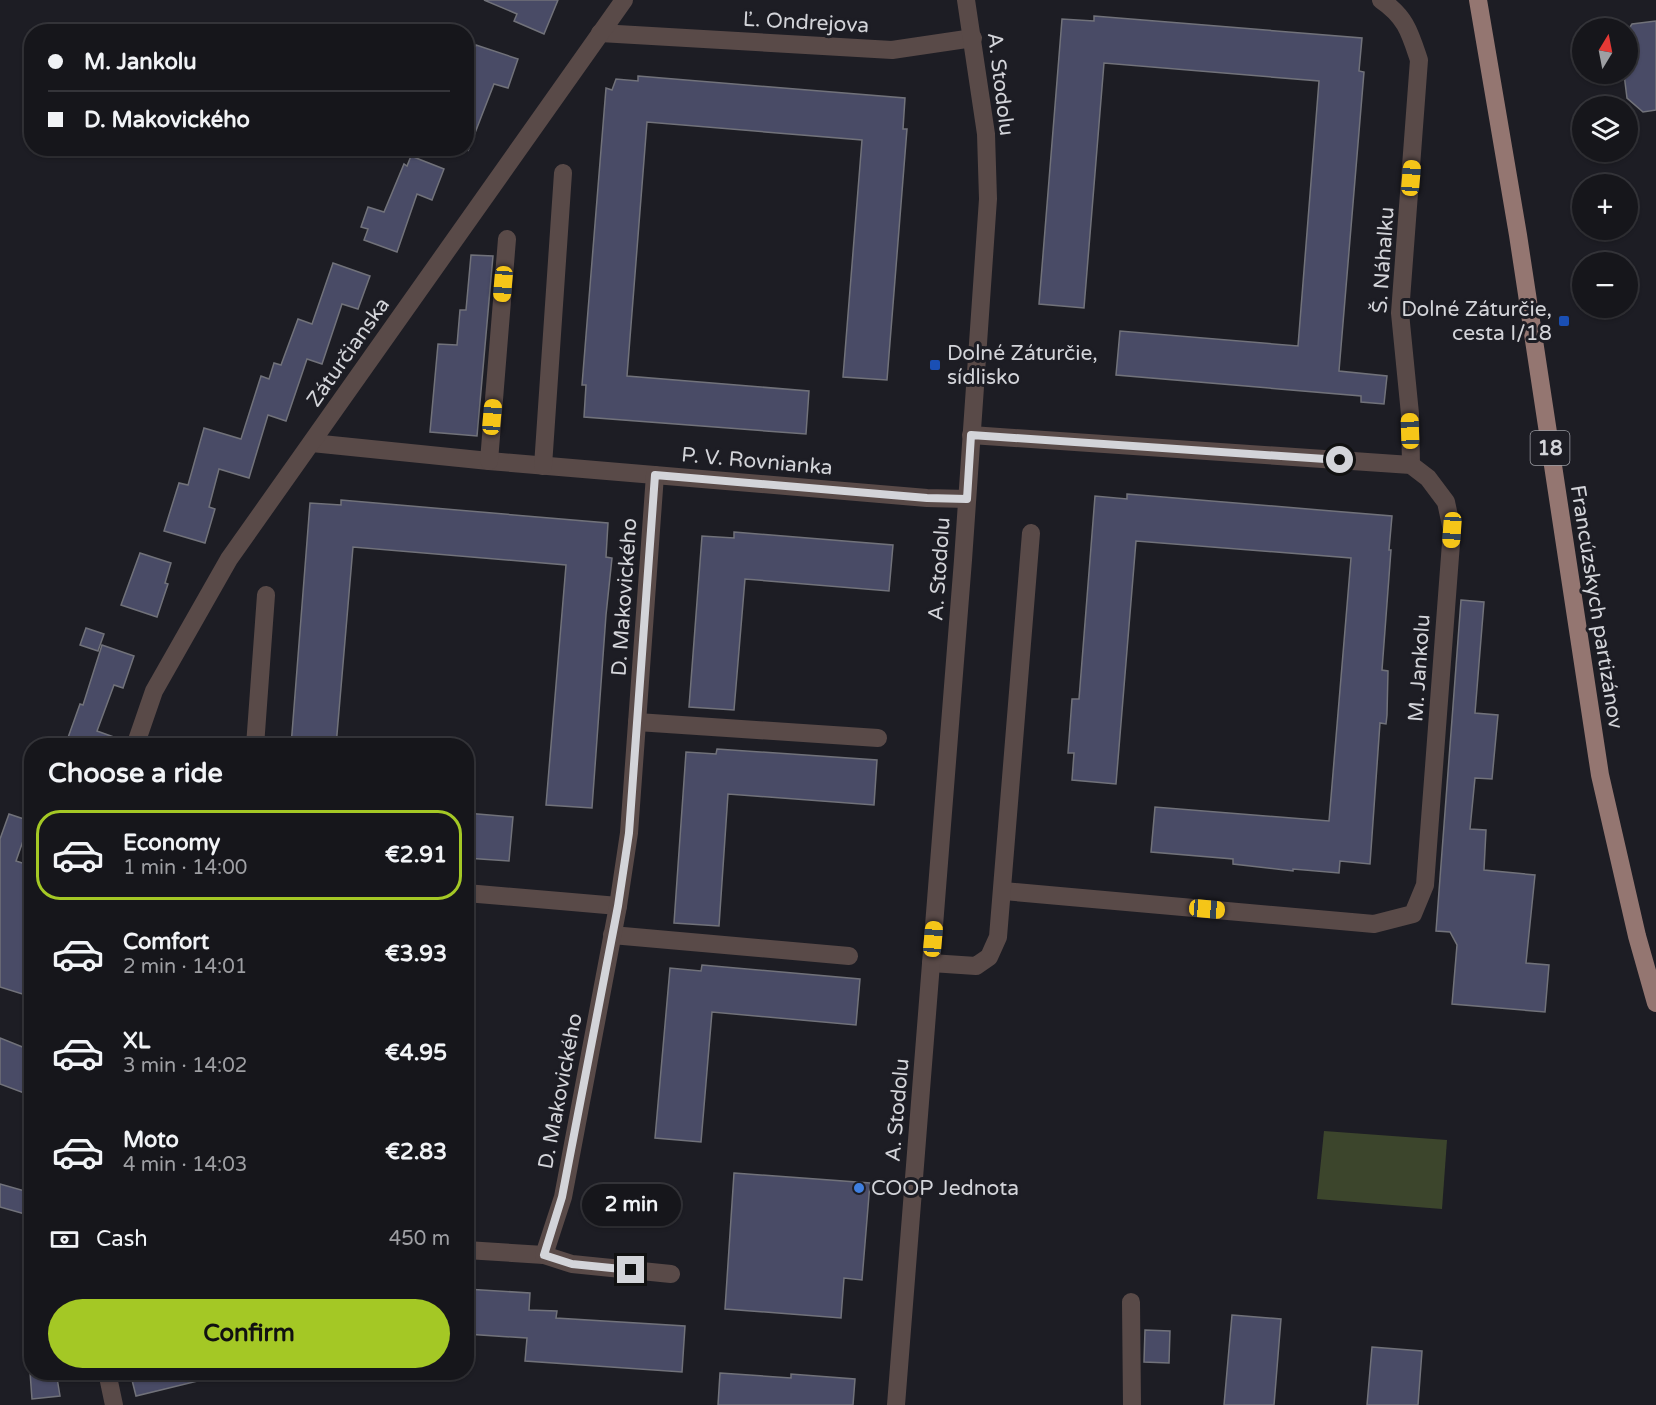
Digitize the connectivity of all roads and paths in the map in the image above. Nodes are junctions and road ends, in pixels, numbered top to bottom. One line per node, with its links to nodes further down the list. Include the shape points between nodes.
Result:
1 (624, 0): 5 (street, Záturčianska)
2 (966, 0): 6 (street, A. Stodolu)
3 (1381, 0): 12 (street, Š. Náhalku, via 1408,26 1419,60 1400,313)
4 (1478, 0): 28 (main road, Francúzskych partizánov / 18, via 1600,775)
5 (600, 33): 6 (street, Ľ. Ondrejova, via 892,50); 10 (street, Záturčianska)
6 (973, 38): 9 (street, A. Stodolu, via 986,134 988,199)
7 (563, 173): 13 (street)
8 (507, 239): 11 (street)
9 (971, 435): 12 (street); 15 (street, A. Stodolu)
10 (312, 442): 11 (street, P. V. Rovnianka); 19 (street, Záturčianska, via 229,559 154,691)
11 (489, 461): 13 (street, P. V. Rovnianka)
12 (1411, 465): 22 (street, M. Jankolu, via 1428,478 1446,502 1452,530 1425,885 1413,914 1374,924)
13 (543, 466): 14 (street, P. V. Rovnianka)
14 (655, 475): 15 (street, P. V. Rovnianka); 18 (street, D. Makovického)
15 (967, 499): 27 (street, A. Stodolu)
16 (1031, 533): 22 (street)
17 (266, 595): 20 (street)
18 (637, 722): 21 (street); 24 (street, D. Makovického, via 629,833)
19 (138, 738)
20 (256, 738)
21 (878, 738)
22 (1003, 891): 27 (street, via 998,937 988,957 976,966)
23 (474, 894): 24 (street)
24 (618, 906): 25 (street, D. Makovického)
25 (612, 935): 26 (street); 30 (street, D. Makovického, via 562,1197)
26 (849, 956)
27 (931, 963): 35 (street, A. Stodolu)
28 (1656, 1003)
29 (474, 1251): 30 (street)
30 (544, 1255): 31 (street, via 572,1264)
31 (671, 1274)
32 (1131, 1302): 36 (street)
33 (109, 1380): 34 (street)
34 (114, 1405)
35 (896, 1405)
36 (1132, 1405)

